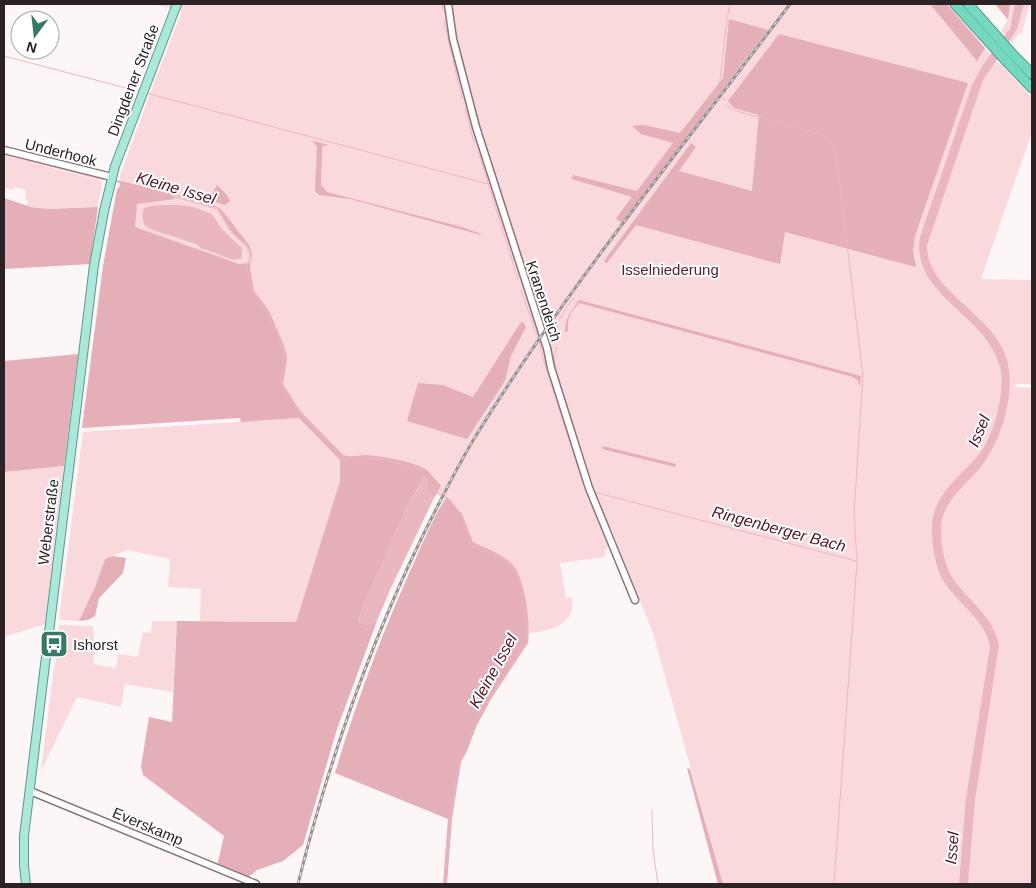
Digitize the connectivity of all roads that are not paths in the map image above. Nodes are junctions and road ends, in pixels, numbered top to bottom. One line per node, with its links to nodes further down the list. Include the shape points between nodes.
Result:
1 (177, 4): 8 (main road, Dingdener Straße)
2 (448, 4): 10 (street, Kranendeich, via 453,39 476,127 547,348 550,368 590,491)
3 (955, 4): 6 (highway)
4 (968, 4): 5 (highway)
5 (1032, 74)
6 (1032, 88)
7 (4, 150): 9 (street, Underhook)
8 (115, 166): 9 (main road, Weberstraße)
9 (112, 177): 11 (main road, Weberstraße, via 94,265)
10 (635, 600)
11 (30, 791): 12 (main road, Weberstraße, via 24,836); 13 (street, Everskamp)
12 (26, 884)
13 (256, 884)

